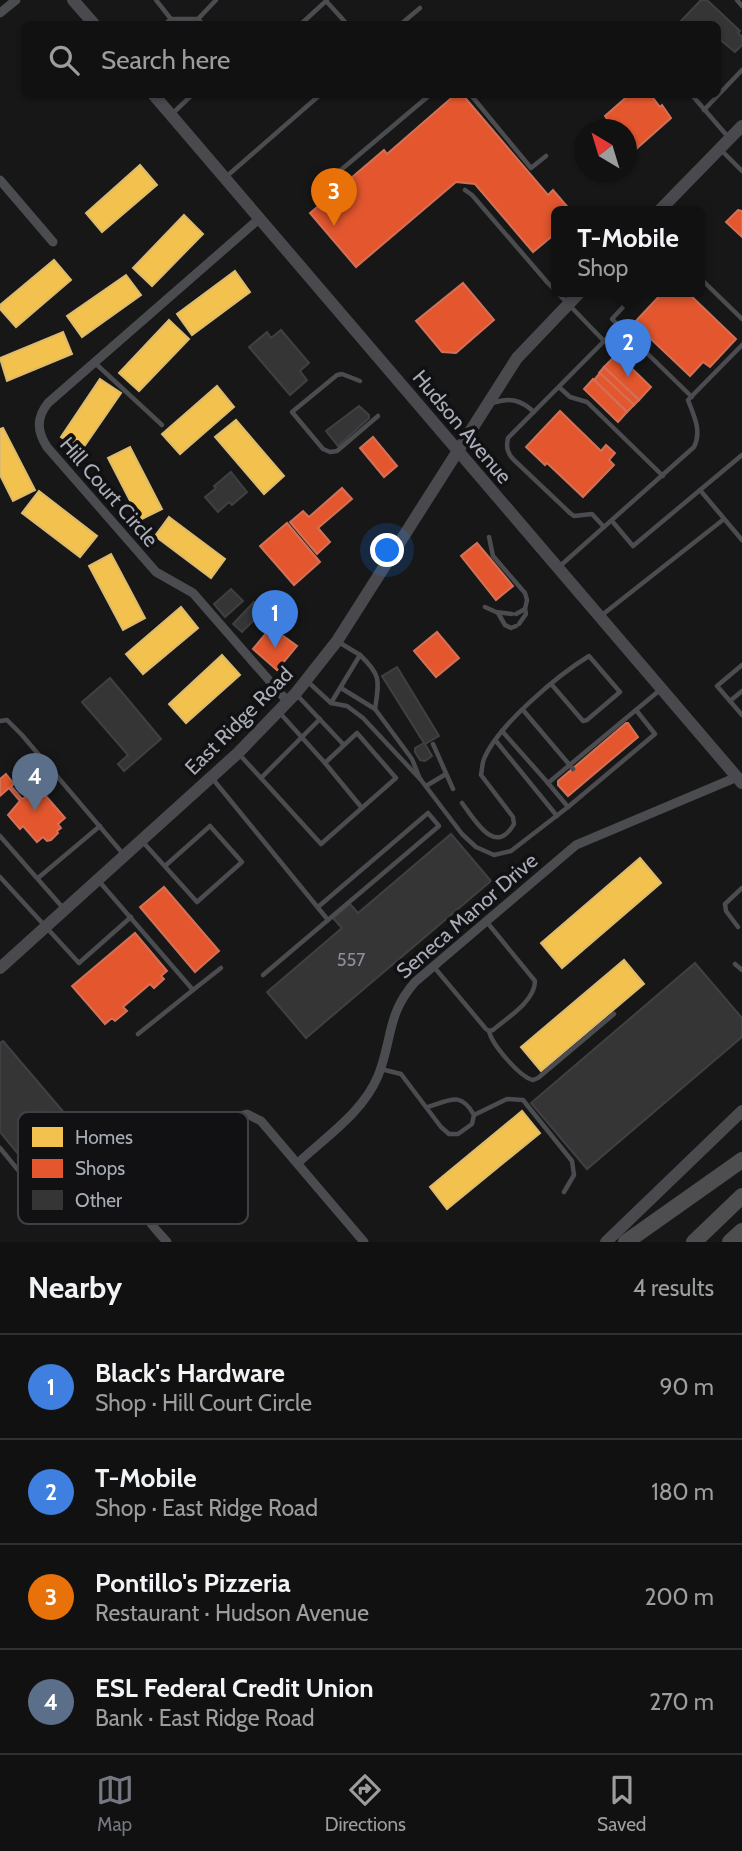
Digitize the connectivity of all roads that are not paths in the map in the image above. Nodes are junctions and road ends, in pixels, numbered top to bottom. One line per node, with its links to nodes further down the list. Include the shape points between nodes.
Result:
1 (16, 0): 9 (street)
2 (73, 0): 12 (main road)
3 (156, 0): 10 (lane)
4 (216, 0): 11 (lane)
5 (737, 0): 7 (lane)
6 (327, 1): 14 (lane); 15 (lane)
7 (742, 6)
8 (420, 8): 16 (lane)
9 (0, 13)
10 (171, 19): 11 (lane); 13 (lane)
11 (198, 19)
12 (91, 21)
13 (169, 21)
14 (304, 21)
15 (344, 21)
16 (405, 21)
17 (742, 70): 18 (lane)
18 (721, 92)
19 (156, 98): 27 (main road, Hudson Avenue)
20 (189, 98): 27 (lane)
21 (316, 98): 33 (lane)
22 (426, 98): 34 (lane)
23 (473, 98): 31 (lane, via 531,168)
24 (694, 98): 26 (lane)
25 (715, 98): 26 (lane)
26 (704, 110): 29 (lane)
27 (171, 115): 33 (main road, Hudson Avenue)
28 (742, 126): 29 (main road)
29 (729, 139): 30 (main road)
30 (720, 149): 32 (lane); 37 (main road)
31 (546, 156)
32 (742, 171)
33 (225, 178): 38 (main road, Hudson Avenue)
34 (329, 180)
35 (2, 186): 39 (street)
36 (465, 190): 41 (lane)
37 (664, 206)
38 (260, 218): 50 (street, Hill Court Circle); 58 (main road, Hudson Avenue)
39 (53, 242)
40 (705, 283): 46 (lane)
41 (551, 286)
42 (562, 297): 45 (lane)
43 (575, 297): 45 (main road, East Ridge Road)
44 (632, 297): 47 (lane, via 612,319)
45 (569, 304): 48 (lane); 54 (main road, East Ridge Road, via 517,358)
46 (742, 319)
47 (619, 326): 48 (lane); 53 (lane)
48 (604, 341): 52 (lane)
49 (742, 345): 53 (lane)
50 (95, 363): 57 (lane); 81 (street, Hill Court Circle, via 45,407 39,418 40,435 121,535 156,572 193,593)
51 (360, 381): 56 (lane, via 337,375 292,412 330,452)
52 (559, 387): 55 (lane); 60 (lane, via 570,397 587,402)
53 (692, 397): 60 (lane, via 688,400 698,439)
54 (484, 410): 55 (lane, via 493,403 513,400); 58 (main road, East Ridge Road)
55 (534, 412): 64 (lane, via 508,438 508,453 570,513 592,514)
56 (378, 416)
57 (162, 425)
58 (458, 452): 67 (main road, Hudson Avenue); 72 (main road, East Ridge Road)
59 (742, 455): 61 (lane)
60 (663, 476): 63 (lane)
61 (700, 490): 62 (lane); 63 (lane, via 633,547)
62 (724, 519): 66 (lane); 71 (lane)
63 (612, 521): 64 (lane)
64 (604, 527): 67 (lane)
65 (489, 537): 69 (lane, via 493,556 525,593)
66 (742, 540)
67 (556, 568): 71 (main road, Hudson Avenue)
68 (485, 607): 70 (lane)
69 (525, 609): 70 (lane); 70 (lane, via 526,614 511,628)
70 (498, 613)
71 (599, 618): 78 (main road, Hudson Avenue)
72 (337, 641): 73 (lane); 75 (main road, East Ridge Road)
73 (360, 655): 77 (lane); 83 (lane, via 376,672)
74 (742, 665): 80 (lane, via 717,686)
75 (306, 681): 81 (main road, East Ridge Road); 82 (lane)
76 (552, 685): 76 (lane, via 589,656 620,692 583,721); 84 (lane)
77 (341, 688): 82 (lane); 83 (lane)
78 (661, 690): 85 (lane); 107 (main road, Hudson Avenue)
79 (742, 691): 80 (lane)
80 (730, 701): 86 (lane)
81 (288, 702): 87 (lane); 90 (lane); 96 (main road, East Ridge Road)
82 (331, 703): 108 (lane, via 347,706 363,718)
83 (375, 709): 108 (lane, via 412,759)
84 (523, 710): 89 (lane); 101 (lane)
85 (636, 710): 95 (lane, via 655,734); 101 (lane)
86 (742, 715)
87 (320, 719): 90 (lane); 92 (lane)
88 (0, 721): 119 (lane, via 13,725)
89 (502, 732): 91 (lane); 110 (lane)
90 (303, 738): 99 (lane); 106 (lane)
91 (496, 741): 115 (lane, via 484,759 481,775 513,817 511,831 494,838 487,834); 118 (lane)
92 (344, 744): 99 (lane); 117 (lane, via 357,733 396,778)
93 (433, 744): 103 (lane)
94 (630, 745): 95 (lane)
95 (635, 751): 98 (lane)
96 (239, 753): 105 (main road, East Ridge Road); 106 (lane)
97 (618, 755): 98 (lane)
98 (623, 761): 102 (lane)
99 (325, 763): 117 (lane)
100 (605, 766): 102 (lane)
101 (571, 767): 110 (lane)
102 (610, 772): 109 (lane)
103 (446, 774): 112 (lane); 113 (lane)
104 (594, 776): 109 (lane)
105 (211, 777): 121 (main road, East Ridge Road); 128 (lane)
106 (261, 778): 117 (lane, via 321,844)
107 (740, 778): 132 (street, Seneca Manor Drive, via 576,845)
108 (421, 780): 112 (lane)
109 (598, 782): 114 (lane)
110 (548, 783): 116 (lane)
111 (584, 784): 114 (lane)
112 (426, 786): 118 (lane, via 462,834 485,853 511,850)
113 (453, 789)
114 (589, 789): 116 (lane)
115 (462, 803)
116 (568, 807): 118 (lane)
117 (363, 808)
118 (557, 816)
119 (100, 826): 122 (lane); 125 (lane)
120 (0, 836): 125 (lane)
121 (142, 840): 122 (main road, East Ridge Road); 123 (lane)
122 (125, 855): 126 (main road, East Ridge Road)
123 (165, 866): 123 (lane, via 197,902 242,862 210,826)
124 (0, 877): 133 (lane)
125 (38, 878): 129 (lane)
126 (98, 880): 129 (main road, East Ridge Road); 130 (lane)
127 (742, 888): 134 (lane, via 725,904)
128 (318, 907): 131 (lane); 131 (lane, via 428,813 439,826)
129 (64, 910): 133 (main road, East Ridge Road)
130 (131, 917): 133 (lane, via 79,963); 141 (lane)
131 (328, 920): 140 (lane)
132 (486, 921): 136 (street, Seneca Manor Drive); 143 (lane, via 535,981 531,996)
133 (45, 927): 137 (main road, East Ridge Road)
134 (738, 927)
135 (735, 964): 139 (lane)
136 (433, 966): 143 (lane); 145 (street, Seneca Manor Drive, via 399,1003)
137 (0, 968)
138 (221, 968): 141 (lane)
139 (742, 970)
140 (263, 975)
141 (193, 990): 144 (lane)
142 (614, 1014): 143 (lane, via 533,1080 501,1051)
143 (489, 1031)
144 (138, 1034)
145 (380, 1069): 146 (lane, via 401,1074); 152 (street, Seneca Manor Drive, via 358,1108)
146 (428, 1107): 149 (lane, via 462,1100); 149 (lane, via 449,1134 458,1134 472,1124)
147 (742, 1111): 160 (main road)
148 (248, 1114): 152 (street, via 257,1118)
149 (474, 1115): 154 (lane, via 507,1099 523,1100 572,1161 574,1175)
150 (0, 1148): 153 (lane)
151 (742, 1160): 161 (highway)
152 (299, 1162): 159 (street)
153 (18, 1170)
154 (564, 1192)
155 (742, 1196): 162 (highway)
156 (153, 1224): 158 (street)
157 (742, 1231): 163 (highway)
158 (167, 1242)
159 (364, 1242)
160 (606, 1242)
161 (626, 1242)
162 (694, 1242)
163 (730, 1242)

